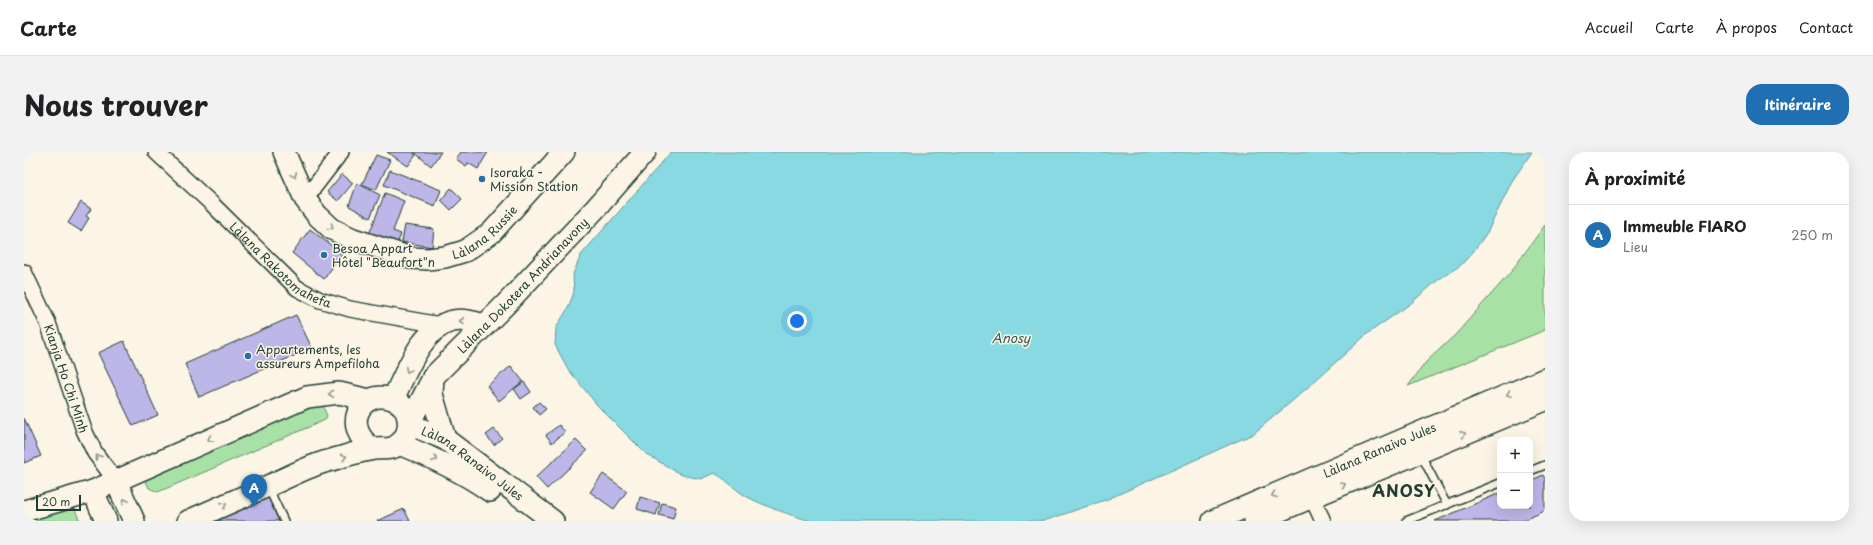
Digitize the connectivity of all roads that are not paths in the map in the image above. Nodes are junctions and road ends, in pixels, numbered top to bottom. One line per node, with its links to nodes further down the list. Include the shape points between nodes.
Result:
1 (156, 152): 8 (street, Làlana Rakotomahefa, via 297,288 320,300)
2 (284, 152): 6 (main road, Làlana Russie, one-way to 6)
3 (341, 152): 6 (street)
4 (564, 152): 6 (main road, Làlana Russie, one-way to 4, via 332,229 353,239 411,258 445,257 465,250 491,233)
5 (645, 152): 10 (main road, Làlana Dokotera Andrianavony, via 597,207)
6 (305, 199)
7 (24, 272): 24 (street, Kianja Ho Chi Minh, one-way to 7, via 95,453 84,430 48,323)
8 (406, 320): 9 (street, Làlana Rakotomahefa); 11 (street)
9 (440, 325): 10 (main road, one-way to 9, via 468,321); 11 (main road)
10 (484, 325): 12 (main road, Làlana Dokotera Andrianavony)
11 (424, 340): 14 (main road, one-way to 14)
12 (434, 376): 17 (main road, Làlana Dokotera Andrianavony); 18 (main road, via 432,394)
13 (1545, 379): 27 (main road, Làlana Ranaivo Jules, one-way to 27)
14 (393, 399): 15 (main road, via 381,397); 17 (main road, via 402,405)
15 (369, 400): 20 (main road, via 362,405 358,413 357,430 360,438); 24 (main road, one-way to 24, via 339,393 307,397)
16 (1545, 400): 21 (main road, Làlana Ranaivo Jules, one-way to 16)
17 (409, 424): 18 (main road, Làlana Ranaivo Jules); 19 (main road, via 407,435)
18 (445, 439): 36 (main road, Làlana Ranaivo Jules)
19 (399, 444): 20 (main road, via 387,450); 35 (main road, Làlana Ranaivo Jules, one-way to 35, via 473,479)
20 (374, 449): 26 (main road, one-way to 20, via 316,465)
21 (1420, 453): 27 (main road, Làlana Ranaivo Jules, one-way to 21); 29 (lane)
22 (1545, 465): 23 (lane)
23 (1533, 470)
24 (116, 481): 28 (main road); 32 (main road, Kianja Ho Chi Minh, one-way to 24)
25 (1497, 484): 29 (lane)
26 (267, 486): 33 (main road, one-way to 26); 34 (lane)
27 (1308, 490): 37 (main road, Làlana Ranaivo Jules, one-way to 37); 38 (main road, Làlana Ranaivo Jules); 39 (street)
28 (93, 491): 30 (main road); 31 (main road)
29 (1447, 505): 40 (lane)
30 (24, 511)
31 (106, 521)
32 (134, 521)
33 (188, 521)
34 (284, 521)
35 (531, 521)
36 (553, 521)
37 (1213, 521)
38 (1255, 521)
39 (1323, 521)
40 (1406, 521)

